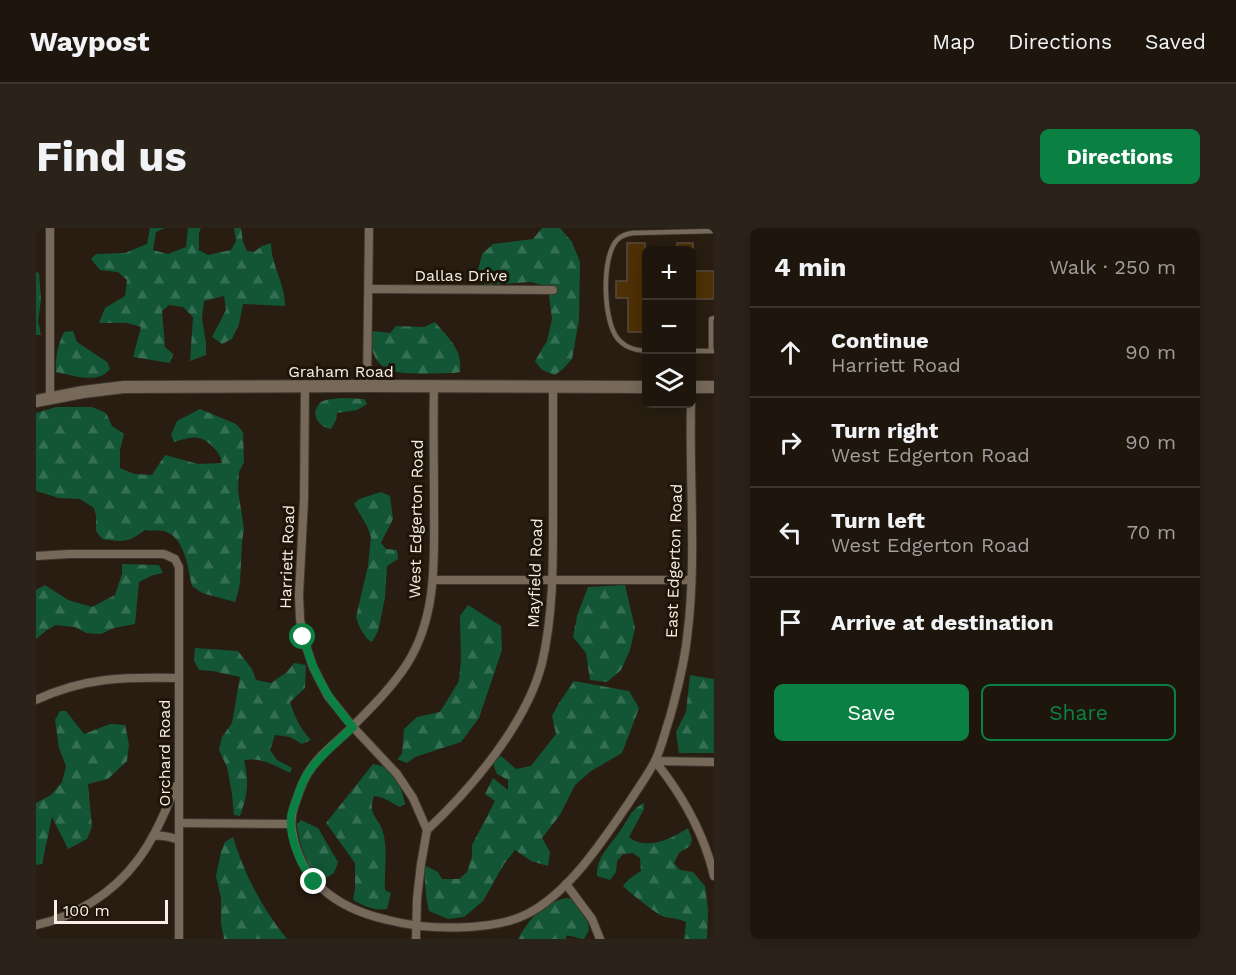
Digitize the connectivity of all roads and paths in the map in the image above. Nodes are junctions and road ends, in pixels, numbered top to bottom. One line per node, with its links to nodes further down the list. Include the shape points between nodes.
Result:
1 (50, 228): 18 (street)
2 (369, 228): 5 (street)
3 (666, 230): 4 (lane); 8 (lane, via 624,235 616,240 607,264 610,324 625,346)
4 (714, 231)
5 (369, 289): 6 (street, Dallas Drive); 11 (street)
6 (553, 291)
7 (714, 318): 10 (lane)
8 (642, 351)
9 (696, 351): 10 (lane)
10 (712, 351)
11 (367, 386): 12 (main road, Graham Road); 13 (main road, Graham Road)
12 (305, 387): 18 (main road, Graham Road, via 124,387); 27 (street, Harriett Road, via 300,619 321,684)
13 (434, 387): 14 (main road, Graham Road); 22 (street, West Edgerton Road)
14 (553, 387): 15 (main road, Graham Road); 24 (street, Mayfield Road)
15 (642, 387)
16 (696, 387): 17 (main road)
17 (714, 387)
18 (50, 398): 19 (main road, Graham Road)
19 (36, 401)
20 (691, 408): 23 (street, East Edgerton Road)
21 (36, 556): 25 (street, Orchard Road, via 164,554 175,559 179,567)
22 (434, 580): 24 (street); 27 (street, West Edgerton Road, via 428,614 408,662)
23 (691, 580): 24 (street); 28 (street, East Edgerton Road, via 681,672)
24 (553, 581): 33 (street, Mayfield Road, via 544,657 525,705 496,753)
25 (178, 678): 26 (street, via 97,680); 30 (street, Orchard Road)
26 (36, 700)
27 (353, 727): 32 (street, West Edgerton Road, via 307,773); 33 (street, Harriett Road, via 398,774)
28 (655, 761): 29 (street); 36 (street, via 680,794); 37 (street, East Edgerton Road, via 605,837)
29 (714, 762)
30 (178, 782): 31 (street, Orchard Road); 34 (street)
31 (179, 823): 32 (street); 35 (street, Orchard Road)
32 (291, 824): 39 (street, West Edgerton Road, via 302,862 320,888 367,914)
33 (427, 830): 39 (street)
34 (153, 836): 35 (street); 38 (street, via 138,860 100,896 64,916)
35 (179, 840): 40 (street, Orchard Road)
36 (714, 876)
37 (566, 884): 39 (street, East Edgerton Road, via 533,910 510,920 468,927); 42 (street, via 592,919)
38 (36, 925)
39 (416, 926): 41 (street)
40 (179, 939)
41 (416, 939)
42 (600, 939)

